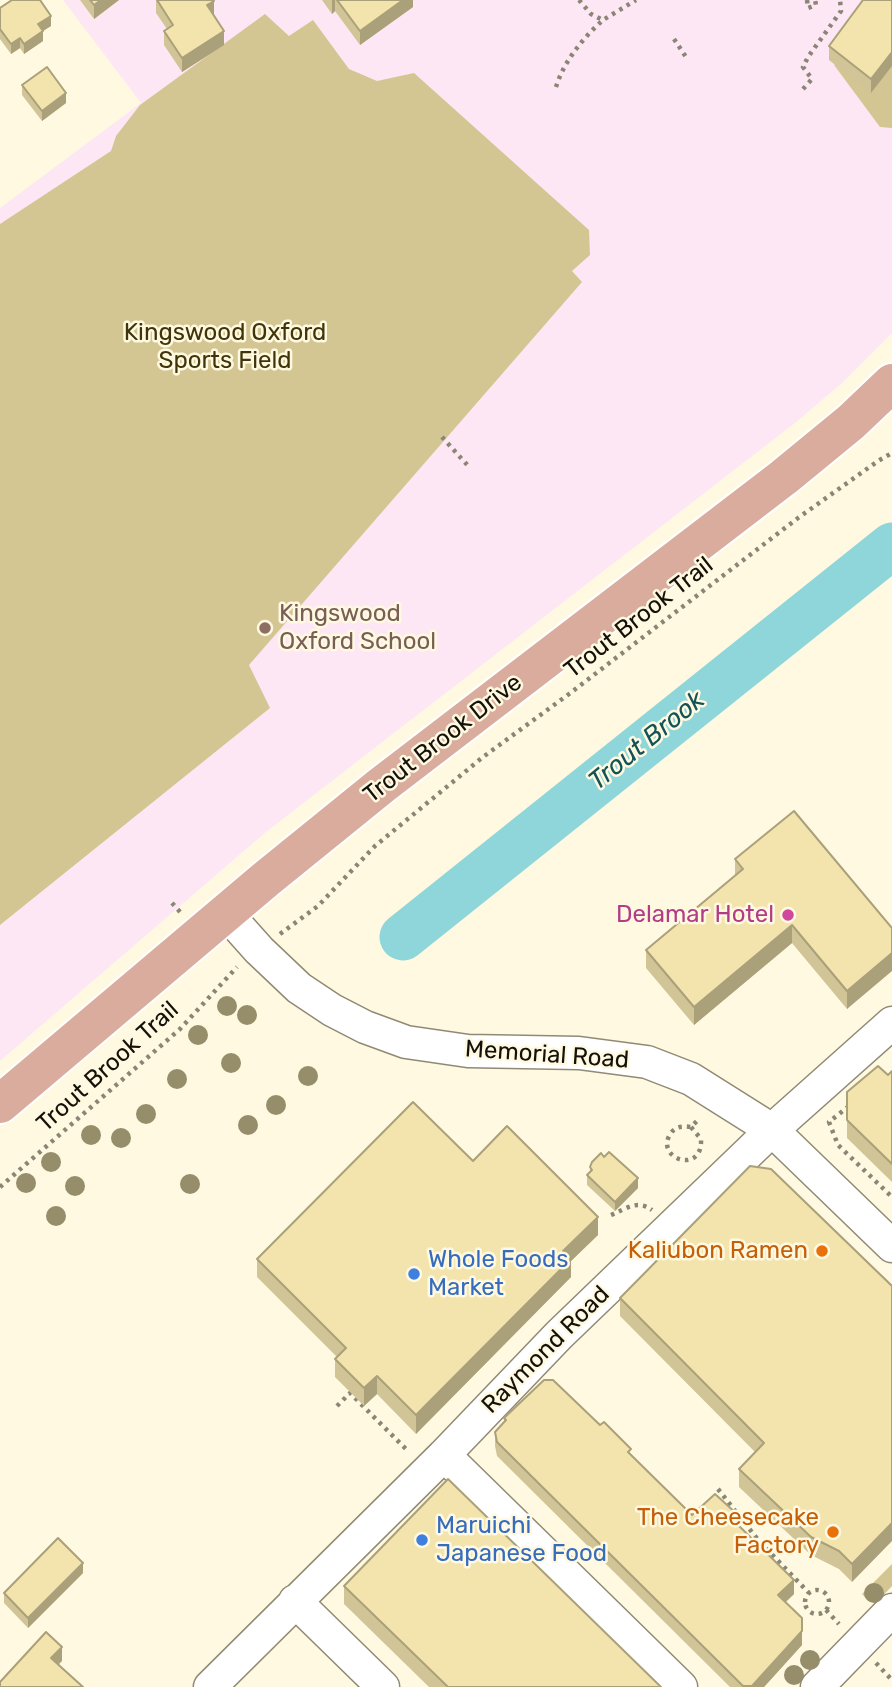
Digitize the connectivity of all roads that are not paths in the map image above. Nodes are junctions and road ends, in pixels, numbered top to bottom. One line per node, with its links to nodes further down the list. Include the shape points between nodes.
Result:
1 (892, 383): 2 (main road, Trout Brook Drive, via 784,477 382,785)
2 (226, 913): 4 (main road, Trout Brook Drive); 5 (street, Memorial Road, via 299,988 365,1027 406,1042 468,1051 579,1053 647,1062 691,1079)
3 (892, 1023): 5 (street, Raymond Road)
4 (0, 1104)
5 (772, 1130): 6 (street, Memorial Road); 7 (street, Raymond Road)
6 (892, 1246)
7 (429, 1456): 8 (street, Raymond Road); 12 (street)
8 (295, 1601): 10 (street, Raymond Road); 11 (street)
9 (892, 1610): 13 (street)
10 (210, 1687)
11 (383, 1687)
12 (681, 1687)
13 (817, 1687)

